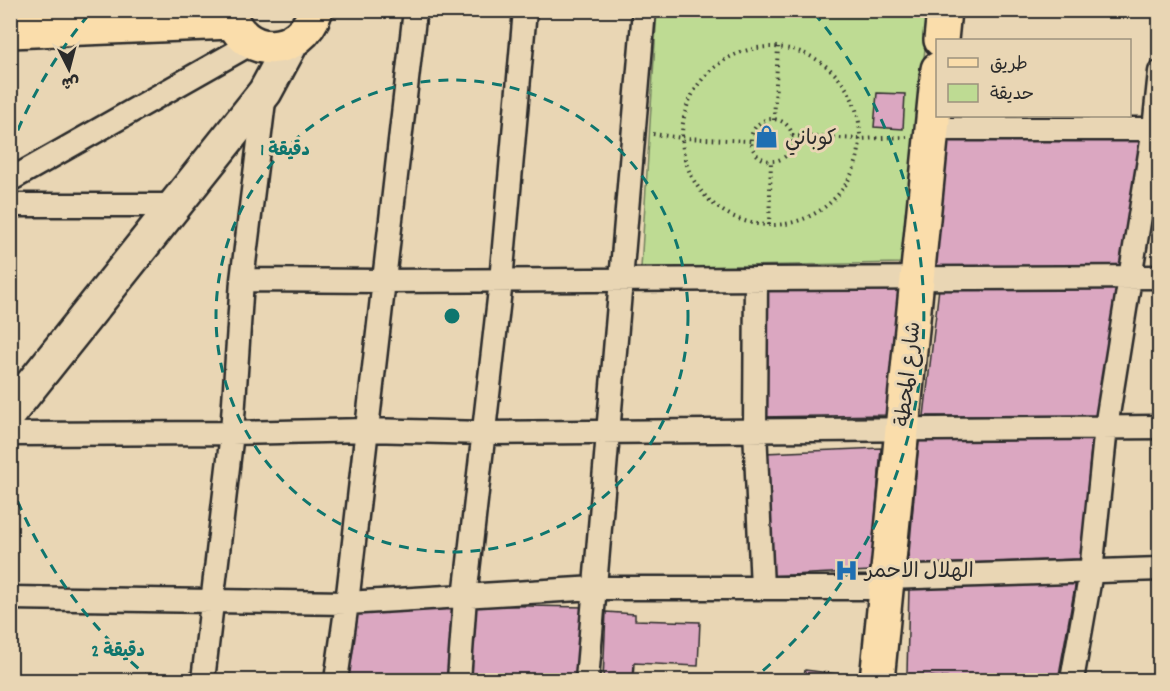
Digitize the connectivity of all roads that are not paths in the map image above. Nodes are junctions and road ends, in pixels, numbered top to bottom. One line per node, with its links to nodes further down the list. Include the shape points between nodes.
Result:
1 (316, 10): 9 (main road, via 304,34)
2 (415, 10): 24 (street)
3 (525, 10): 25 (street)
4 (644, 10): 21 (street)
5 (944, 10): 8 (main road)
6 (237, 25): 7 (main road); 9 (main road, via 272,47); 15 (street)
7 (10, 31)
8 (941, 39)
9 (292, 42): 12 (street)
10 (1160, 72): 14 (street)
11 (936, 86): 13 (main road, شارع المحطة)
12 (265, 92): 17 (street); 23 (street)
13 (931, 129): 14 (street); 20 (main road, شارع المحطة)
14 (1157, 129): 18 (street)
15 (10, 180)
16 (10, 205): 17 (street)
17 (175, 205): 26 (street)
18 (1130, 277): 19 (street); 20 (street); 28 (street)
19 (1160, 277)
20 (916, 278): 22 (street); 30 (main road, شارع المحطة)
21 (621, 279): 22 (street); 25 (street); 32 (street)
22 (756, 279): 29 (street)
23 (242, 280): 24 (street); 33 (street)
24 (383, 281): 25 (street); 31 (street)
25 (501, 281): 34 (street)
26 (10, 412)
27 (1160, 427): 28 (street)
28 (1106, 428): 30 (street); 37 (street)
29 (755, 429): 30 (street); 32 (street); 40 (street)
30 (902, 429): 38 (main road, شارع المحطة)
31 (367, 430): 33 (street); 34 (street); 44 (street)
32 (608, 431): 34 (street); 39 (street)
33 (232, 433): 35 (street); 43 (street)
34 (485, 433): 41 (street)
35 (10, 434)
36 (1160, 569): 37 (street)
37 (1091, 572): 38 (street); 50 (street)
38 (887, 583): 40 (street); 49 (main road, شارع المحطة)
39 (595, 588): 40 (street); 41 (street); 48 (street)
40 (762, 588)
41 (465, 597): 44 (street); 47 (street)
42 (10, 598): 43 (street)
43 (211, 602): 44 (street); 45 (street)
44 (347, 603): 46 (street)
45 (202, 681)
46 (336, 681)
47 (459, 681)
48 (587, 681)
49 (877, 681)
50 (1072, 681)

